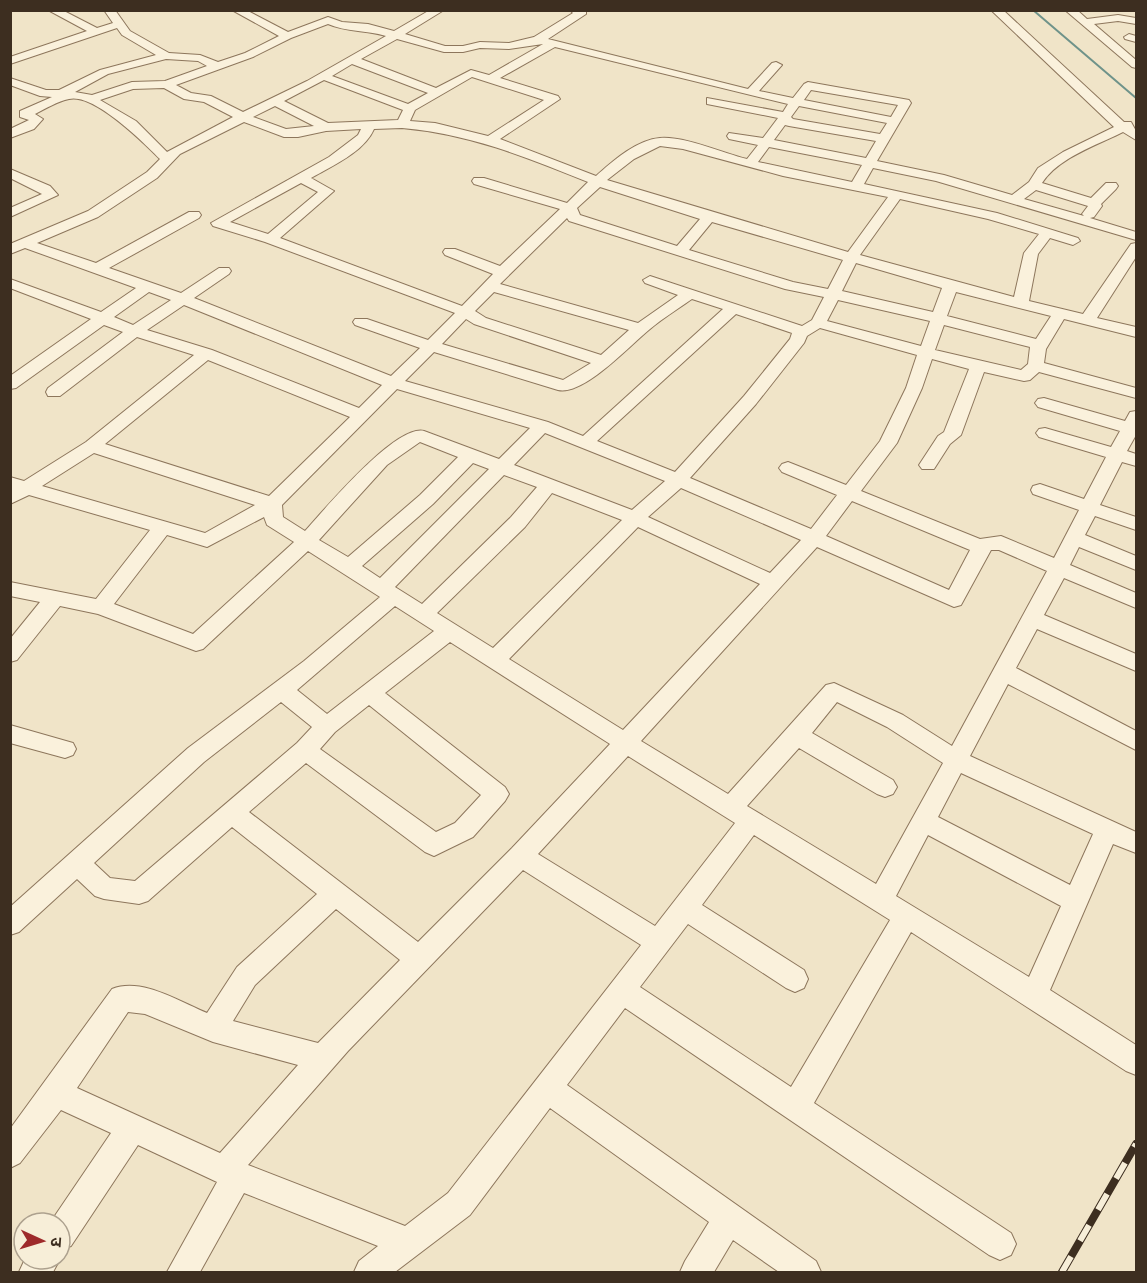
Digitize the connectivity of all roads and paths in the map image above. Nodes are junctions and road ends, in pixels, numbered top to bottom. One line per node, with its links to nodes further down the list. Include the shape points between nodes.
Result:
1 (53, 10): 11 (street)
2 (109, 10): 10 (street)
3 (237, 10): 13 (street)
4 (439, 10): 12 (street)
5 (575, 10): 14 (street, via 582,12)
6 (996, 10): 39 (street, via 1122,127)
7 (1070, 10): 9 (street)
8 (1137, 21): 9 (street, via 1118,18)
9 (1085, 22): 20 (street)
10 (119, 24): 11 (street); 16 (street, via 126,33)
11 (97, 32): 18 (street)
12 (397, 33): 13 (street, via 341,26 328,20); 14 (street, via 444,49 509,46); 17 (street)
13 (287, 36): 21 (street)
14 (538, 40): 15 (street)
15 (554, 43): 23 (street); 27 (street)
16 (166, 56): 21 (street, via 200,58); 28 (street, via 105,72)
17 (352, 60): 22 (street); 26 (street)
18 (10, 61)
19 (776, 65): 27 (street)
20 (1137, 65)
21 (217, 66): 25 (street)
22 (323, 76): 30 (street); 34 (street)
23 (491, 79): 26 (street, via 471,73); 45 (street, via 554,99)
24 (10, 81): 28 (street, via 44,93)
25 (166, 84): 29 (street, via 132,86); 35 (street)
26 (436, 92): 33 (street)
27 (751, 93): 32 (street)
28 (64, 94): 29 (street); 41 (street, via 24,114 37,119)
29 (90, 99): 47 (street, via 132,124)
30 (275, 101): 35 (street); 40 (street)
31 (711, 101): 36 (street)
32 (798, 102): 36 (street); 37 (street); 37 (street, via 808,86 905,103)
33 (410, 108): 34 (street); 38 (street)
34 (377, 112): 38 (street); 40 (street, via 354,126); 51 (street, via 364,137 334,160)
35 (243, 117): 40 (street, via 284,133); 47 (street, via 175,151)
36 (783, 118): 44 (street); 46 (street)
37 (893, 121): 44 (street)
38 (402, 124): 45 (street, via 435,127)
39 (1127, 125): 43 (street); 54 (street, via 1043,171)
40 (326, 127)
41 (10, 134)
42 (733, 136): 46 (street)
43 (1137, 136)
44 (884, 139): 48 (street)
45 (489, 141): 53 (street)
46 (766, 142): 48 (street); 49 (street)
47 (167, 159): 69 (street, via 152,175 93,214)
48 (868, 162): 56 (street); 58 (street)
49 (750, 164): 53 (street, via 661,141 632,154); 56 (street)
50 (10, 173): 61 (street, via 51,195)
51 (300, 178): 67 (street, via 327,191); 67 (street, via 218,223)
52 (479, 181): 60 (street)
53 (599, 182): 60 (street); 63 (street)
54 (1034, 185): 58 (street); 59 (street)
55 (1111, 186): 59 (street)
56 (855, 187): 65 (street)
57 (894, 198): 73 (street)
58 (1015, 199): 64 (street)
59 (1094, 203): 64 (street, via 1089,214)
60 (570, 208): 71 (street, via 574,218); 76 (street)
61 (10, 213)
62 (194, 215): 74 (street)
63 (710, 216): 71 (street); 73 (street)
64 (1081, 219): 66 (street)
65 (1048, 232): 68 (street); 84 (street, via 1031,253)
66 (1137, 236)
67 (270, 239): 86 (street)
68 (1072, 241)
69 (17, 247): 74 (street)
70 (1137, 247): 90 (street)
71 (680, 251): 82 (street, via 790,286)
72 (450, 252): 76 (street)
73 (852, 256): 80 (street); 82 (street)
74 (98, 268): 79 (street)
75 (224, 271): 83 (street)
76 (496, 279): 86 (street); 93 (street)
77 (650, 280): 81 (street)
78 (10, 283): 88 (street)
79 (148, 286): 83 (street); 88 (street)
80 (951, 286): 84 (street); 89 (street)
81 (689, 294): 85 (street); 93 (street)
82 (833, 294): 89 (street); 92 (street)
83 (183, 299): 94 (street); 104 (street)
84 (1021, 302): 87 (street)
85 (733, 308): 92 (street); 112 (street)
86 (465, 312): 97 (street); 100 (street, via 480,321)
87 (1060, 312): 90 (street); 96 (street)
88 (102, 319): 94 (street); 103 (street)
89 (939, 319): 96 (street); 98 (street)
90 (1088, 319): 95 (street)
91 (361, 322): 97 (street)
92 (811, 327): 98 (street); 119 (street)
93 (641, 328): 100 (street)
94 (135, 331): 99 (street); 105 (street)
95 (1137, 332)
96 (1041, 345): 101 (street)
97 (430, 346): 100 (street, via 564,386); 104 (street)
98 (927, 351): 102 (street); 123 (street, via 888,443)
99 (206, 353): 108 (street); 113 (street)
100 (605, 362)
101 (1036, 366): 102 (street, via 1024,376); 106 (street)
102 (978, 367): 116 (street, via 952,435 944,440)
103 (12, 382)
104 (393, 383): 108 (street); 110 (street)
105 (54, 392)
106 (1137, 393)
107 (1044, 402): 109 (street)
108 (361, 415): 125 (street)
109 (1134, 425): 115 (street)
110 (542, 426): 112 (street); 117 (street)
111 (1045, 434): 115 (street)
112 (585, 443): 119 (street)
113 (92, 446): 121 (street); 125 (street)
114 (470, 455): 117 (street); 132 (street, via 418,435 381,461); 135 (street, via 446,484)
115 (1127, 456): 126 (street)
116 (928, 465)
117 (501, 466): 120 (street); 139 (street)
118 (788, 468): 123 (street)
119 (678, 480): 127 (street); 130 (street)
120 (550, 484): 127 (street); 143 (street, via 518,522)
121 (19, 485): 124 (street); 129 (street)
122 (1040, 490): 126 (street)
123 (849, 493): 130 (street); 133 (street)
124 (10, 498)
125 (272, 504): 129 (street, via 207,540); 132 (street, via 273,520)
126 (1089, 507): 128 (street); 131 (street)
127 (635, 518): 137 (street); 147 (street)
128 (1137, 524)
129 (163, 527): 142 (street)
130 (814, 538): 133 (street, via 954,600); 137 (street)
131 (1074, 538): 134 (street); 136 (street)
132 (307, 541): 135 (street); 142 (street, via 196,643)
133 (981, 547): 136 (street, via 1001,543)
134 (1137, 563)
135 (348, 567): 139 (street)
136 (1058, 569): 141 (street); 144 (street)
137 (773, 582): 156 (street)
138 (10, 590): 140 (street)
139 (388, 592): 143 (street); 150 (street, via 312,667)
140 (56, 598): 142 (street); 146 (street)
141 (1137, 601)
142 (101, 607)
143 (423, 615): 145 (street)
144 (1032, 618): 148 (street); 149 (street)
145 (449, 631): 147 (street); 151 (street)
146 (10, 654)
147 (496, 659): 156 (street)
148 (1137, 663)
149 (1003, 671): 155 (street); 159 (street)
150 (281, 690): 152 (street); 167 (street, via 196,755)
151 (371, 694): 152 (street); 158 (street, via 497,794 464,830 435,845)
152 (327, 726): 158 (street)
153 (10, 734): 157 (street)
154 (797, 735): 159 (street, via 834,691 895,721); 160 (street); 162 (street)
155 (1137, 741)
156 (626, 743): 162 (street); 166 (street)
157 (65, 749)
158 (305, 750): 161 (street)
159 (956, 760): 163 (street); 164 (street)
160 (885, 787)
161 (231, 813): 167 (street, via 139,893 104,888); 168 (street)
162 (741, 814): 169 (street); 171 (street)
163 (924, 822): 169 (street); 170 (street)
164 (1107, 830): 165 (street); 170 (street)
165 (1137, 843)
166 (521, 856): 174 (street); 175 (street)
167 (76, 863): 173 (street)
168 (334, 894): 175 (street); 179 (street, via 246,976)
169 (881, 900): 172 (street)
170 (1076, 901): 178 (street)
171 (684, 908): 174 (street); 176 (street)
172 (907, 915): 178 (street); 184 (street)
173 (10, 924)
174 (660, 943): 177 (street)
175 (419, 959): 180 (street)
176 (795, 979)
177 (622, 990): 182 (street); 184 (street)
178 (1035, 995): 181 (street)
179 (213, 1029): 180 (street); 183 (street, via 146,1001 122,998)
180 (323, 1058): 187 (street)
181 (1137, 1061)
182 (547, 1088): 189 (street); 190 (street, via 459,1204)
183 (56, 1093): 185 (street); 186 (street)
184 (796, 1107): 191 (street)
185 (132, 1128): 187 (street); 188 (street)
186 (10, 1153)
187 (231, 1173): 190 (street); 192 (street)
188 (72, 1217)
189 (729, 1218): 194 (street); 195 (street)
190 (408, 1243): 193 (street)
191 (1000, 1244)
192 (183, 1272)
193 (370, 1272)
194 (696, 1272)
195 (805, 1272)

